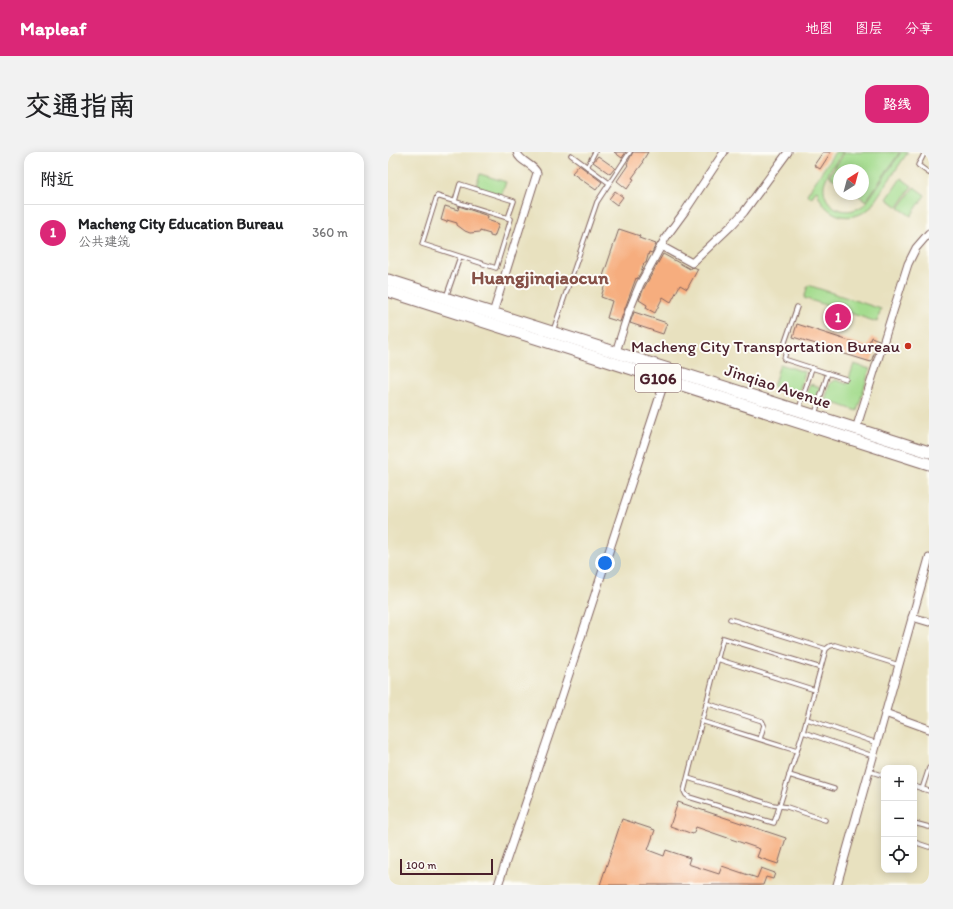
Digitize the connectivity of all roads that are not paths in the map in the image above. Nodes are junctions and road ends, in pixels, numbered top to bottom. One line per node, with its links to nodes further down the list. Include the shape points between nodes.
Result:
1 (517, 152): 20 (street, via 537,173)
2 (595, 152): 8 (lane)
3 (630, 152): 10 (lane)
4 (724, 152): 14 (street)
5 (788, 152): 14 (street, via 744,212 692,263)
6 (925, 152): 9 (lane, via 918,165)
7 (571, 155): 8 (lane)
8 (587, 167): 10 (lane)
9 (929, 172)
10 (609, 183): 21 (lane, via 596,202)
11 (455, 201): 12 (lane); 12 (lane, via 460,184 514,201); 15 (lane, via 437,196 422,244)
12 (508, 218): 15 (lane, via 511,219 496,268)
13 (929, 233): 29 (street, via 916,248 908,264)
14 (661, 246): 22 (street, via 634,298)
15 (460, 257): 18 (lane)
16 (388, 280): 18 (highway, Jinqiao Avenue / G106)
17 (388, 291): 26 (highway, Jinqiao Avenue / G106)
18 (446, 298): 20 (highway, Jinqiao Avenue / G106)
19 (797, 307): 23 (lane, via 785,342 787,348 784,359)
20 (493, 314): 21 (highway, Jinqiao Avenue / G106)
21 (552, 332): 22 (highway, Jinqiao Avenue / G106)
22 (616, 352): 27 (highway, Jinqiao Avenue / G106)
23 (812, 368): 24 (lane); 27 (lane)
24 (828, 373): 25 (lane); 28 (lane)
25 (846, 379)
26 (665, 380): 31 (highway, Jinqiao Avenue / G106); 66 (street)
27 (798, 410): 28 (highway, Jinqiao Avenue / G106)
28 (814, 416): 29 (highway, Jinqiao Avenue / G106)
29 (856, 429): 30 (highway, Jinqiao Avenue / G106)
30 (929, 452)
31 (929, 464)
32 (929, 558): 33 (street)
33 (912, 617): 35 (street); 38 (street)
34 (730, 619): 36 (lane)
35 (929, 622)
36 (826, 649): 38 (lane, via 835,645); 39 (lane)
37 (717, 659): 39 (lane, via 723,638); 40 (lane); 41 (lane)
38 (899, 665): 42 (street)
39 (821, 668): 40 (lane)
40 (815, 690): 43 (lane)
41 (706, 703): 44 (lane); 47 (lane, via 762,721 764,725)
42 (885, 714): 45 (street); 48 (street)
43 (807, 719): 46 (lane); 48 (lane)
44 (701, 721): 47 (lane); 55 (lane)
45 (929, 729)
46 (803, 732): 49 (lane); 50 (lane)
47 (760, 739): 49 (lane)
48 (877, 743): 50 (street)
49 (797, 751): 53 (lane)
50 (873, 756): 52 (street)
51 (929, 768): 58 (lane)
52 (869, 771): 54 (lane); 67 (street)
53 (789, 775): 57 (lane); 60 (lane)
54 (881, 775)
55 (688, 778): 60 (lane); 60 (lane, via 684,791 689,797 774,823)
56 (917, 787): 58 (lane)
57 (834, 789)
58 (922, 789): 59 (lane)
59 (929, 791)
60 (780, 806): 61 (lane)
61 (825, 820)
62 (917, 824): 63 (lane)
63 (929, 827)
64 (917, 843): 65 (lane)
65 (929, 847)
66 (498, 885)
67 (837, 885)

